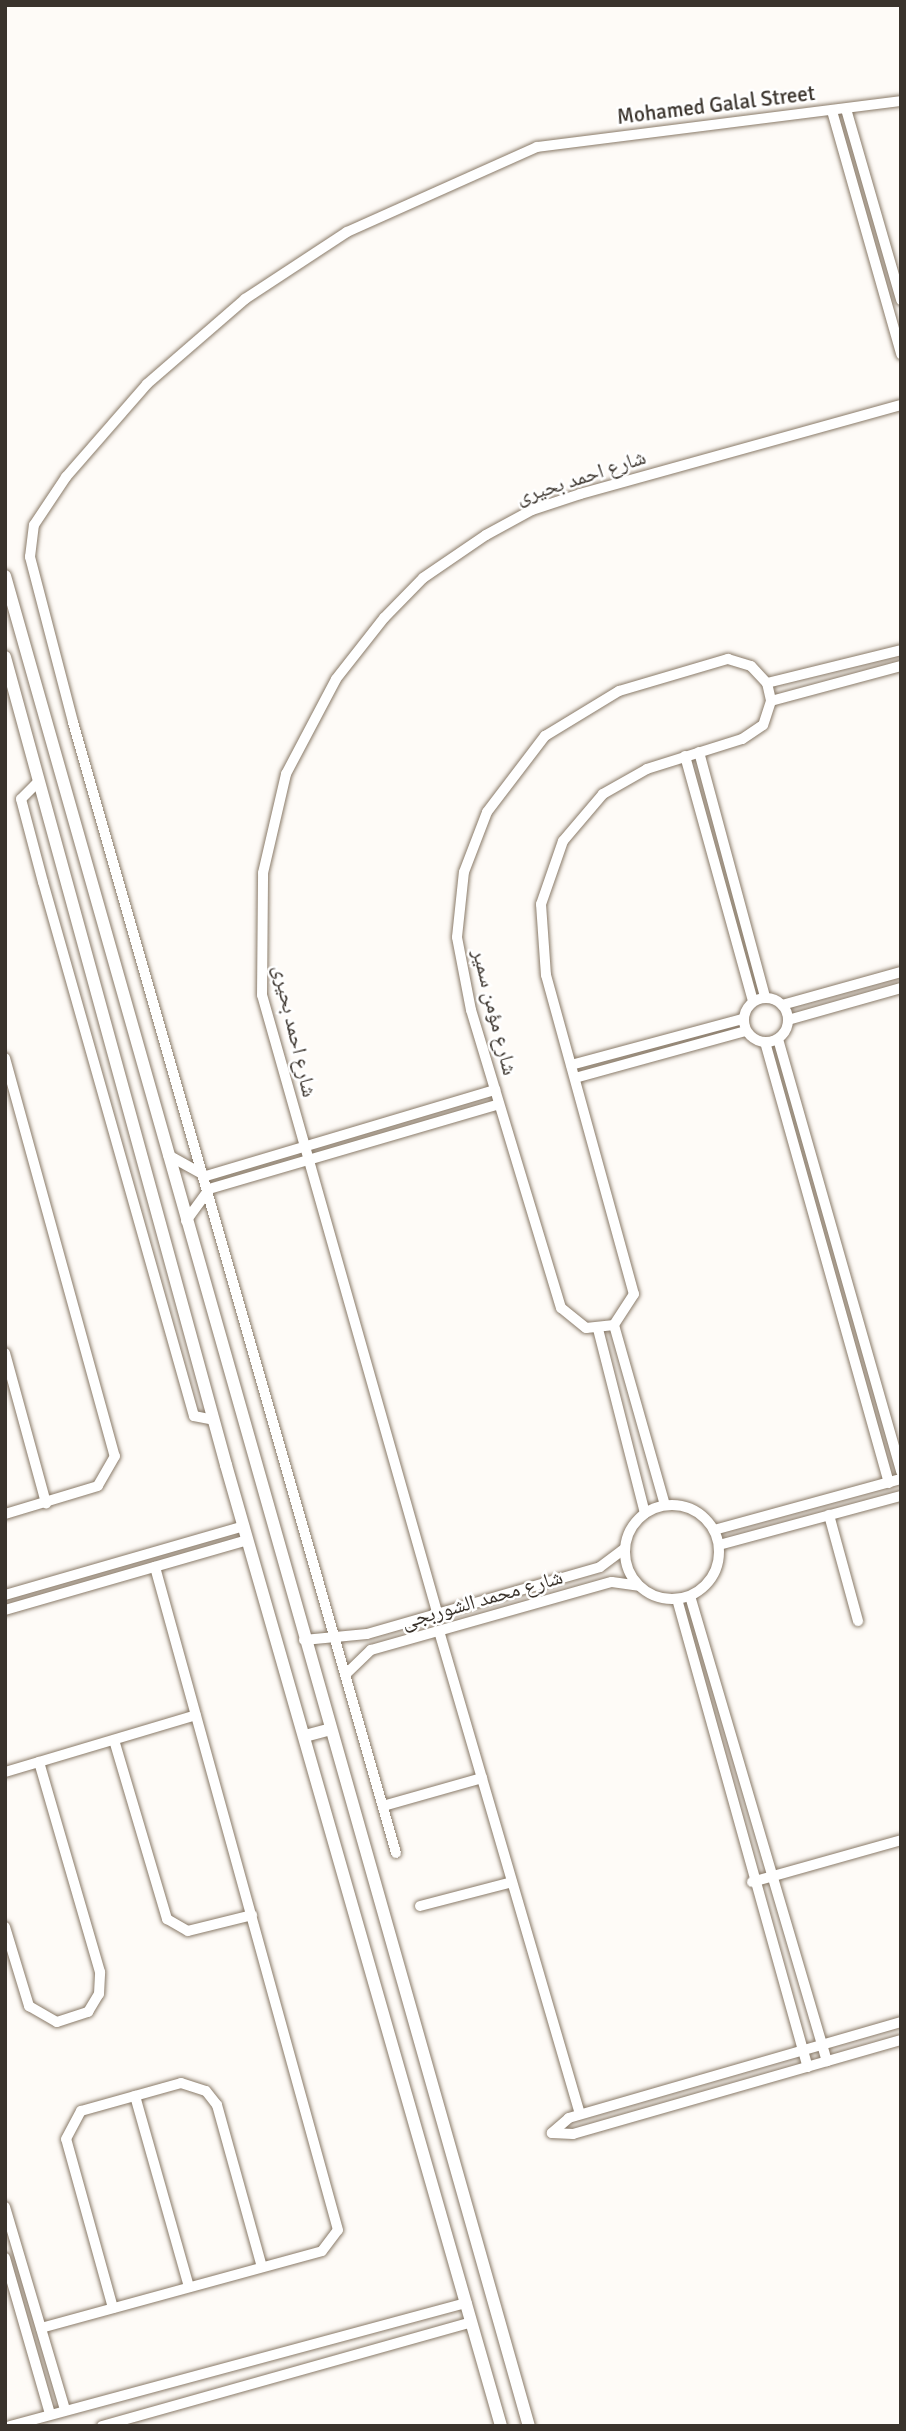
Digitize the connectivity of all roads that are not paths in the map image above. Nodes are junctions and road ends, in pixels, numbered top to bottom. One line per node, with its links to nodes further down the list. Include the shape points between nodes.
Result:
1 (901, 102): 2 (street, Mohamed Galal Street)
2 (846, 109): 3 (street, Mohamed Galal Street); 4 (street)
3 (832, 111): 5 (street); 37 (street, Mohamed Galal Street, via 537,147 347,232 245,299 128,404 34,525 34,573)
4 (901, 300)
5 (901, 354)
6 (901, 405): 34 (street, شارع احمد بحيرى, via 532,510 423,578 363,643 311,719 286,774 263,873 261,985)
7 (5, 576): 9 (street)
8 (901, 650): 12 (street)
9 (26, 652): 10 (street); 17 (street)
10 (5, 658): 16 (street)
11 (901, 666): 13 (street)
12 (767, 683): 13 (street); 32 (street, شارع مؤمن سمير, via 751,666 728,659 620,691 545,736 510,777 474,840 457,937)
13 (771, 701): 14 (street, via 754,733)
14 (699, 752): 15 (street); 21 (street)
15 (685, 756): 22 (street); 30 (street, via 603,794 579,818 553,861 538,927)
16 (38, 782): 18 (street); 45 (street, via 21,799 43,882 194,1416)
17 (92, 889): 18 (street); 35 (street)
18 (69, 896): 41 (street)
19 (901, 972): 23 (street)
20 (901, 988): 25 (street)
21 (765, 997): 22 (street); 23 (street)
22 (753, 1001): 24 (street)
23 (782, 1005): 25 (street)
24 (743, 1019): 26 (street); 30 (street)
25 (788, 1020): 27 (street)
26 (746, 1031): 28 (street); 31 (street)
27 (778, 1039): 28 (street); 46 (street)
28 (765, 1042): 48 (street)
29 (5, 1058): 50 (street, via 115,1456 98,1486)
30 (571, 1065): 31 (street)
31 (575, 1078): 42 (street, via 632,1281 631,1306)
32 (495, 1090): 33 (street, شارع مؤمن سمير); 34 (street)
33 (499, 1104): 36 (street); 43 (street, شارع مؤمن سمير, via 561,1308 576,1323)
34 (303, 1147): 36 (street, شارع احمد بحيرى); 37 (street)
35 (164, 1153): 37 (street); 39 (street)
36 (307, 1160): 38 (street); 66 (street, شارع احمد بحيرى)
37 (205, 1176): 38 (street, Mohamed Galal Street)
38 (209, 1189): 39 (street); 69 (street, Mohamed Galal Street)
39 (185, 1224): 40 (street)
40 (204, 1293): 41 (street); 70 (street)
41 (180, 1300): 45 (street)
42 (614, 1325): 43 (street); 51 (street)
43 (598, 1329): 52 (street)
44 (5, 1353): 50 (street)
45 (214, 1420): 55 (street)
46 (901, 1472)
47 (901, 1479): 48 (street)
48 (889, 1483): 56 (street)
49 (901, 1496): 54 (street)
50 (46, 1503): 53 (street)
51 (665, 1505): 52 (street); 56 (street, via 694,1510)
52 (645, 1513): 59 (street)
53 (5, 1514)
54 (829, 1516): 58 (street); 67 (street)
55 (244, 1525): 57 (street); 62 (street)
56 (714, 1530): 58 (street)
57 (248, 1541): 60 (street); 74 (street)
58 (719, 1545): 63 (street, via 716,1570)
59 (624, 1549): 61 (street); 66 (street, شارع محمد الشوربجى, via 600,1567)
60 (155, 1567): 65 (street); 72 (street)
61 (639, 1586): 64 (street); 68 (street, شارع محمد الشوربجى, via 612,1582)
62 (5, 1595)
63 (690, 1595): 64 (street); 82 (street)
64 (677, 1599): 84 (street)
65 (5, 1610)
66 (437, 1612): 69 (street, شارع محمد الشوربجى, via 359,1636)
67 (858, 1621)
68 (439, 1631): 71 (street, شارع محمد الشوربجى, via 364,1653); 78 (street)
69 (334, 1632): 70 (street, شارع محمد الشوربجى); 71 (street, Mohamed Galal Street)
70 (304, 1640): 73 (street)
71 (346, 1674): 79 (street, Mohamed Galal Street)
72 (196, 1715): 75 (street); 86 (street)
73 (331, 1729): 74 (street); 94 (street)
74 (305, 1736): 96 (street)
75 (114, 1740): 76 (street); 86 (street, via 167,1919 188,1931)
76 (39, 1762): 77 (street); 87 (street, via 100,1972 99,1994 88,2012 57,2022 29,2006)
77 (5, 1772)
78 (482, 1778): 79 (street); 83 (street)
79 (383, 1806): 81 (street, Mohamed Galal Street)
80 (901, 1840): 82 (street)
81 (396, 1853)
82 (768, 1877): 84 (street); 90 (street)
83 (512, 1882): 85 (street); 97 (street)
84 (752, 1882): 91 (street)
85 (420, 1906)
86 (252, 1915): 100 (street, via 338,2223 332,2242 322,2250)
87 (5, 1927)
88 (901, 2022): 90 (street)
89 (901, 2040): 92 (street)
90 (821, 2045): 91 (street); 92 (street)
91 (803, 2051): 93 (street); 97 (street)
92 (827, 2061): 93 (street)
93 (808, 2067): 97 (street, via 573,2134 552,2133)
94 (435, 2091): 96 (street); 111 (street)
95 (135, 2096): 100 (street, via 181,2083 212,2097); 101 (street); 103 (street, via 81,2111 65,2139)
96 (410, 2099): 102 (street)
97 (580, 2114)
98 (5, 2207): 105 (street)
99 (5, 2258): 107 (street)
100 (262, 2267): 101 (street)
101 (189, 2287): 103 (street)
102 (467, 2303): 104 (street); 106 (street)
103 (113, 2308): 105 (street)
104 (472, 2322): 109 (street); 110 (street)
105 (41, 2328): 106 (street)
106 (65, 2410): 107 (street)
107 (50, 2414): 108 (street)
108 (10, 2426)
109 (102, 2426)
110 (501, 2426)
111 (529, 2426)

